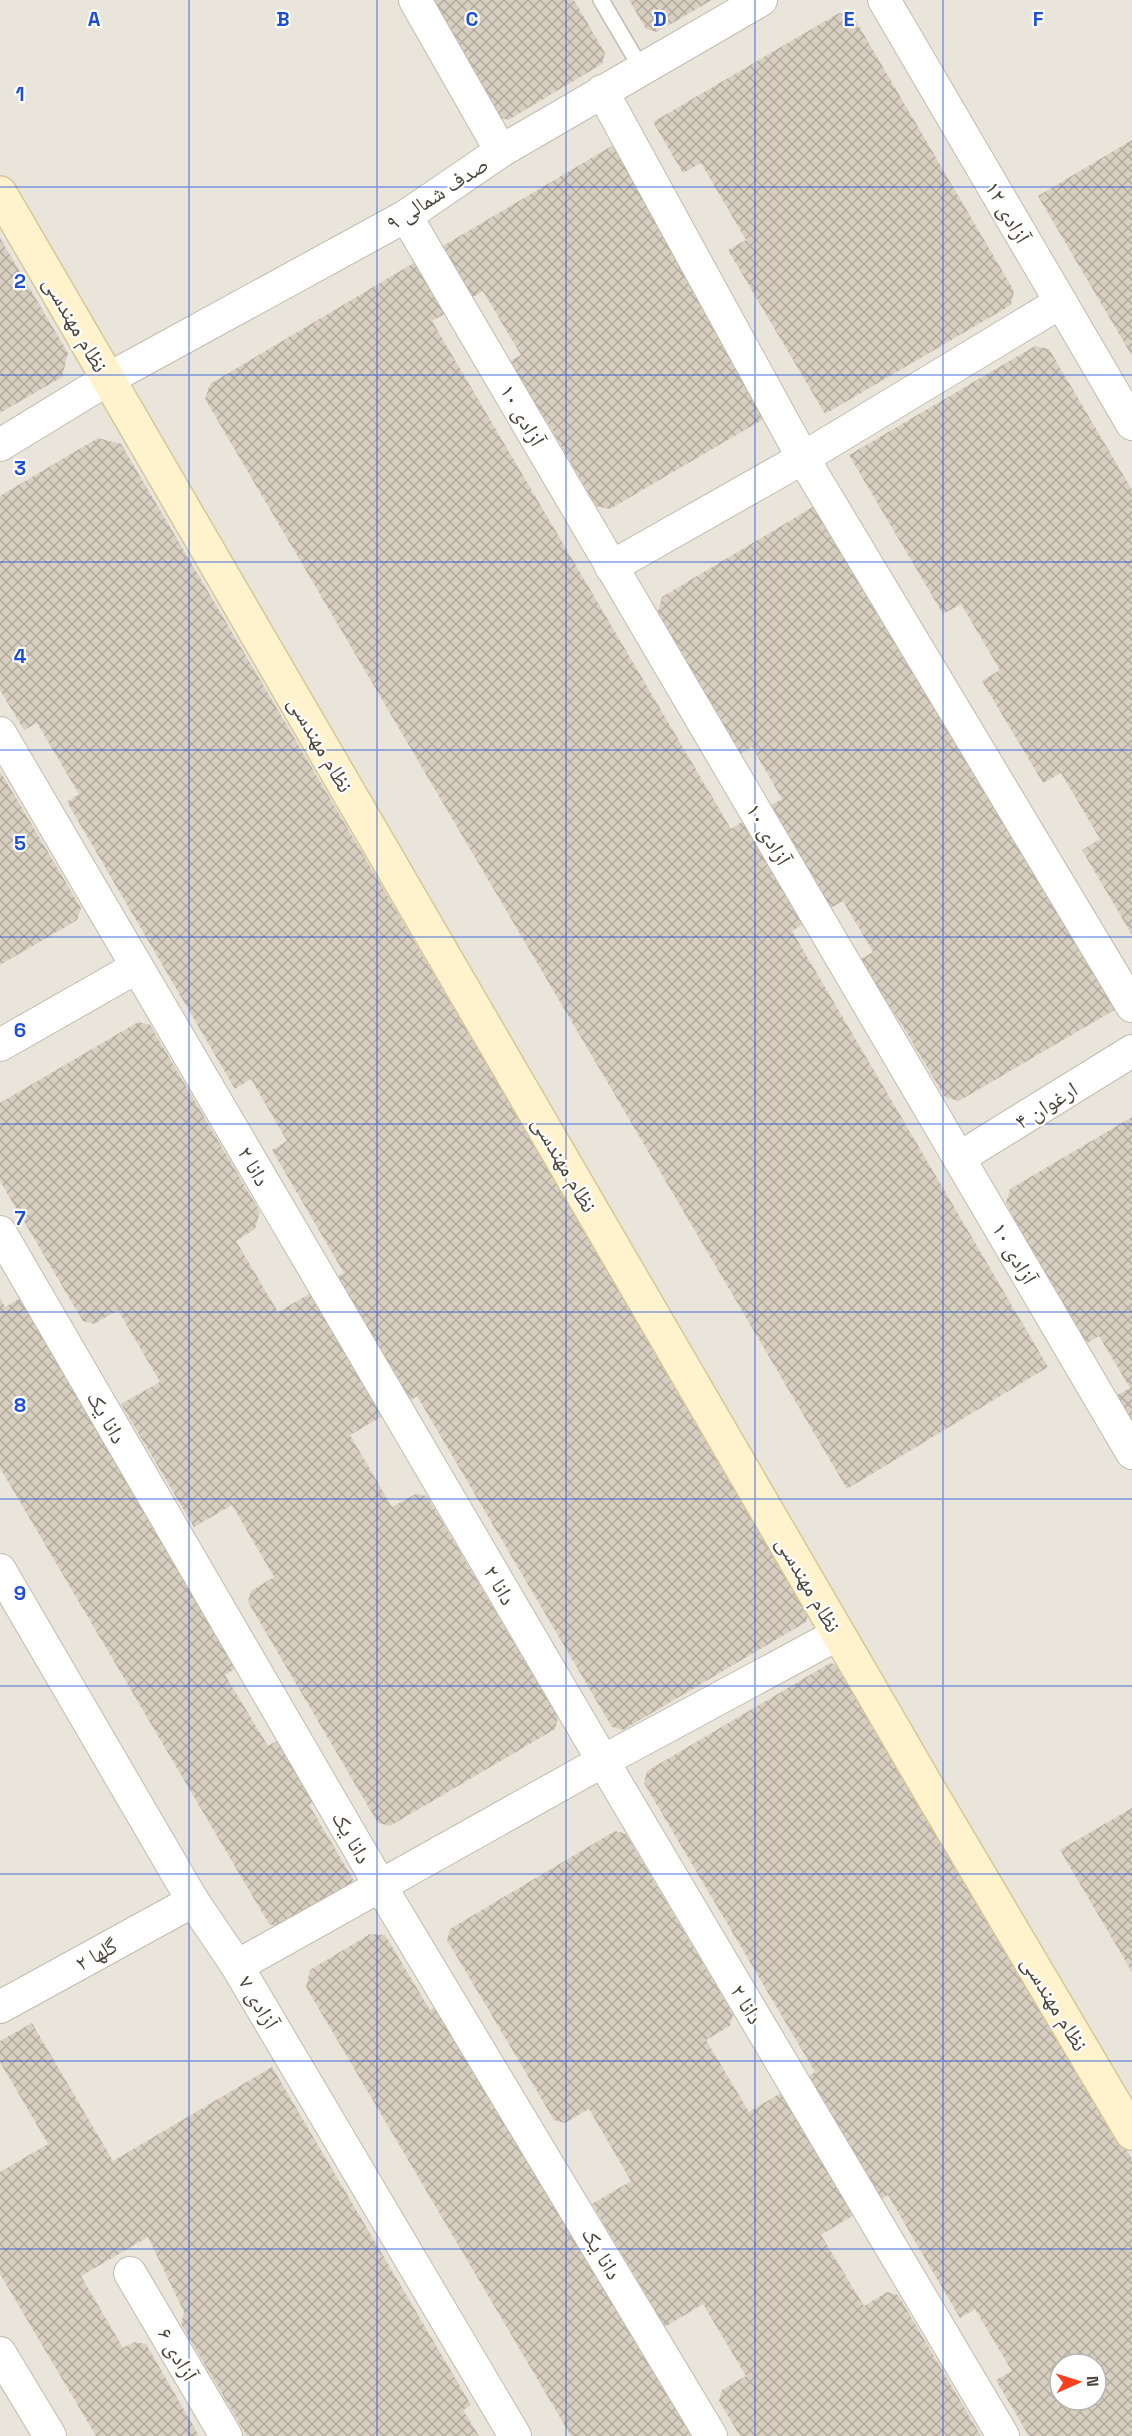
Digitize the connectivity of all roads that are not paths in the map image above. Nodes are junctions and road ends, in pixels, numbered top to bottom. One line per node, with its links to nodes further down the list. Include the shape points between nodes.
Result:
1 (415, 0): 7 (street)
2 (602, 0): 5 (lane)
3 (761, 0): 5 (street, صدف شمالی ۹)
4 (884, 0): 10 (street, آزادی ۱۲)
5 (641, 68): 6 (street, صدف شمالی ۹)
6 (602, 91): 7 (street, صدف شمالی ۹); 14 (street)
7 (501, 151): 9 (street, صدف شمالی ۹)
8 (0, 193): 11 (street, نظام مهندسی)
9 (406, 216): 11 (street, صدف شمالی ۹); 15 (street, آزادی ۱۰)
10 (1061, 302): 12 (street, آزادی ۱۲); 14 (street)
11 (108, 379): 13 (street, صدف شمالی ۹); 25 (street, نظام مهندسی)
12 (1132, 424)
13 (0, 445)
14 (803, 458): 15 (street); 18 (street)
15 (611, 567): 21 (street, آزادی ۱۰)
16 (0, 733): 17 (street, دانا ۲)
17 (137, 967): 19 (street); 26 (street, دانا ۲)
18 (1132, 1006)
19 (0, 1045)
20 (1132, 1051): 21 (street, ارغوان ۴)
21 (959, 1158): 23 (street, آزادی ۱۰)
22 (0, 1232): 27 (street, دانا یک)
23 (1132, 1453)
24 (0, 1570): 28 (street, آزادی ۷)
25 (838, 1634): 26 (street); 31 (street, نظام مهندسی)
26 (603, 1761): 27 (street); 38 (street, دانا ۲)
27 (381, 1887): 29 (street); 37 (street, دانا یک)
28 (193, 1901): 29 (street, آزادی ۷); 30 (street, گلها ۲)
29 (237, 1966): 36 (street, آزادی ۷)
30 (0, 2007)
31 (1132, 2133)
32 (130, 2273): 35 (street, آزادی ۶)
33 (0, 2353): 34 (street)
34 (50, 2436)
35 (226, 2436)
36 (515, 2436)
37 (711, 2436)
38 (1003, 2436)

